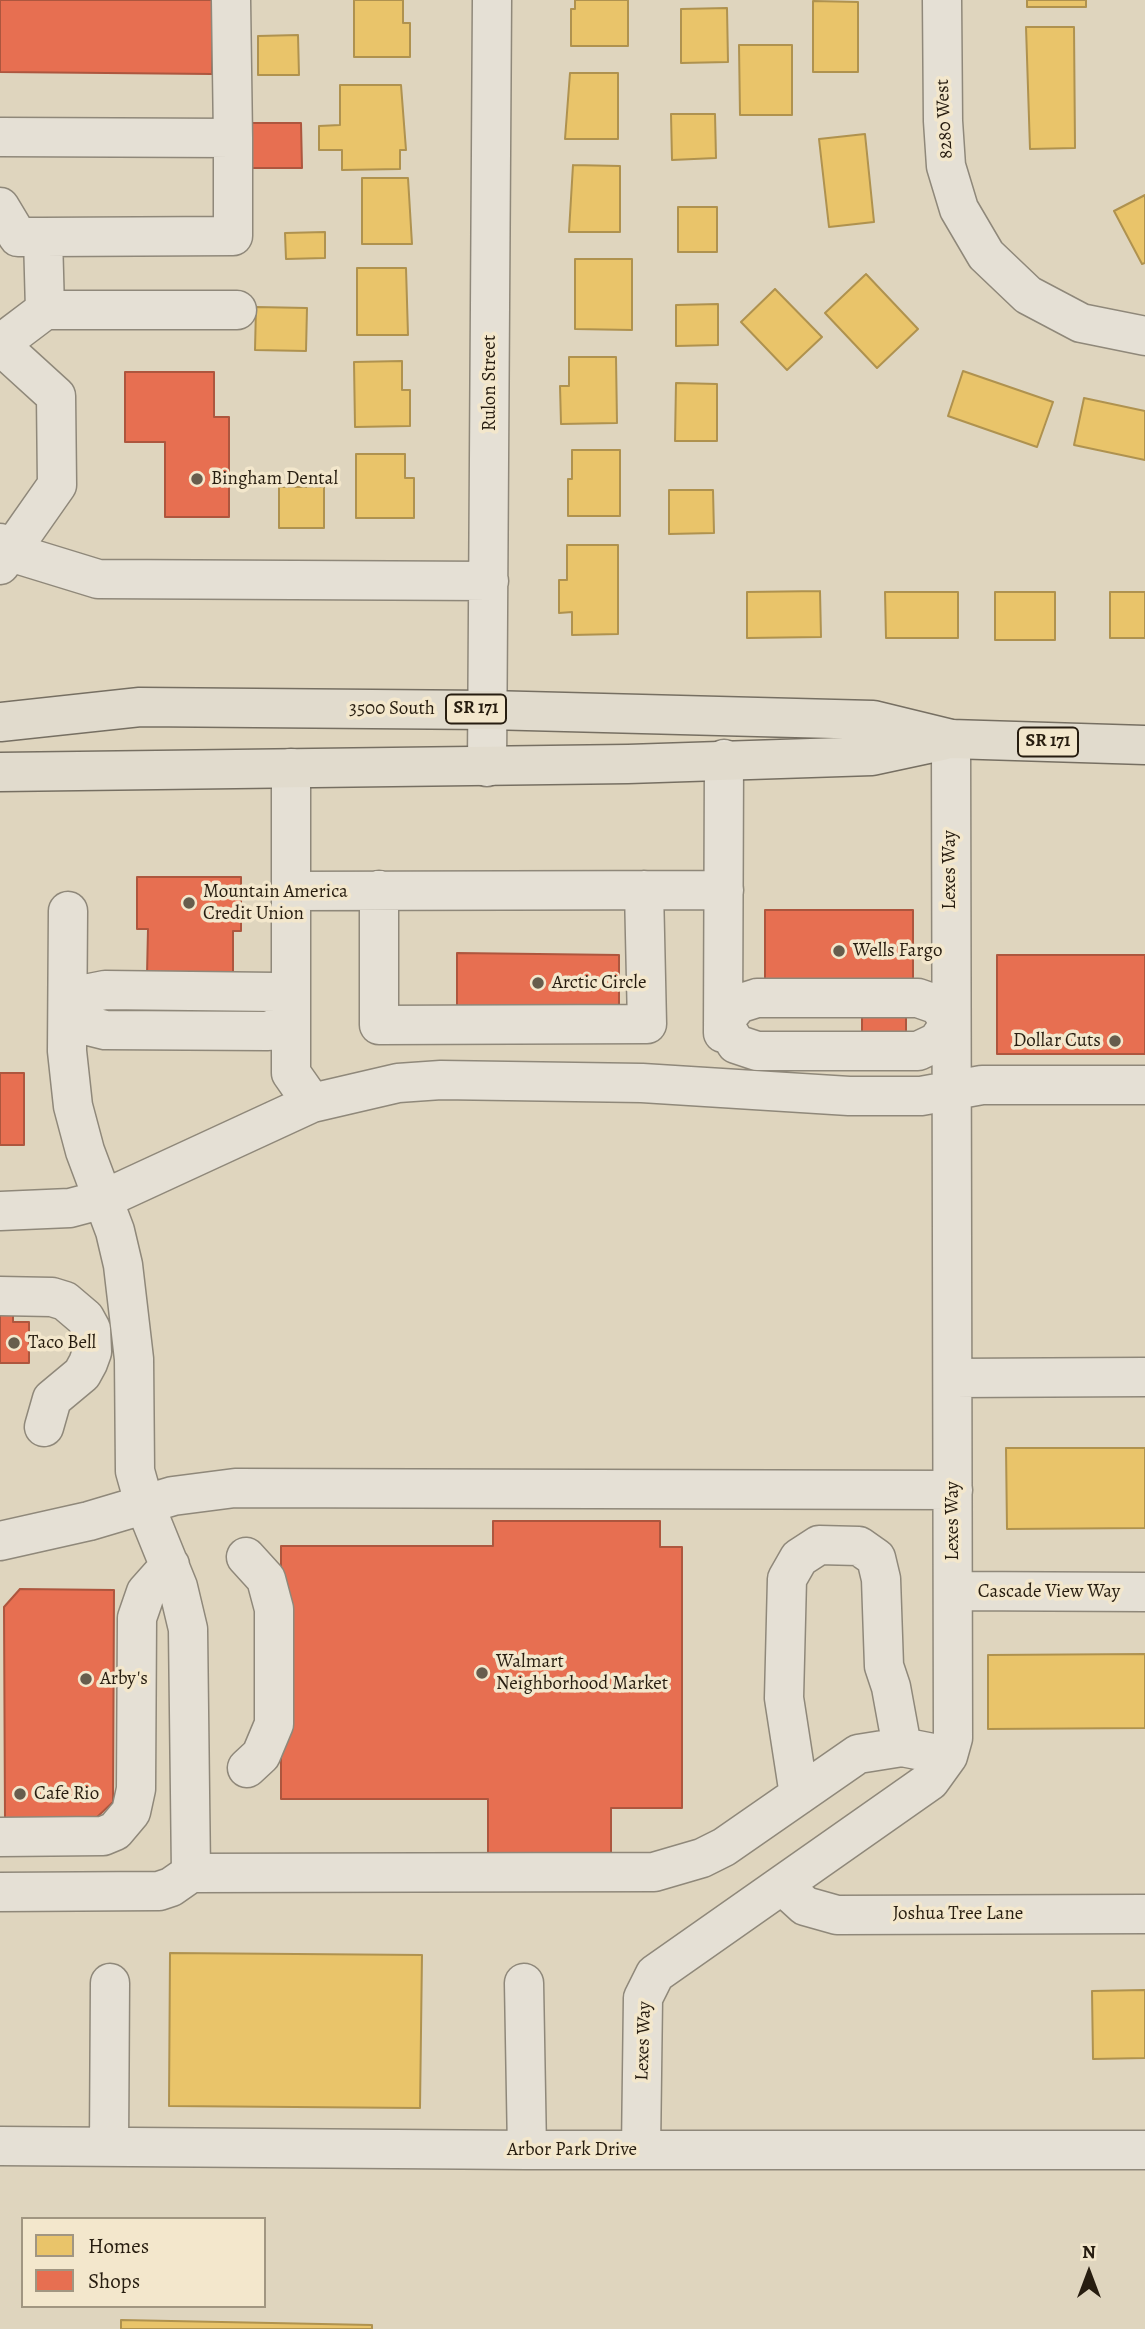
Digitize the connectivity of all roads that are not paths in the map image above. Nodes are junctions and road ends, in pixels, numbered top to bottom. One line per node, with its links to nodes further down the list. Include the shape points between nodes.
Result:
1 (231, 0): 5 (street)
2 (492, 0): 13 (street, Rulon Street)
3 (942, 0): 10 (street, 8280 West, via 946,166 959,209 986,255 1028,295 1081,323)
4 (0, 137): 5 (street)
5 (233, 138): 7 (street, via 233,236)
6 (0, 207): 7 (street, via 18,237)
7 (43, 237): 8 (street)
8 (45, 310): 9 (street); 11 (street)
9 (237, 310)
10 (1145, 336)
11 (0, 344): 12 (street, via 56,396 57,485)
12 (3, 553): 13 (street, via 98,579)
13 (489, 581): 14 (street, Rulon Street)
14 (488, 710): 15 (main road, 3500 South / SR 171, via 141,707); 16 (main road, 3500 South / SR 171, via 873,720); 19 (street, Rulon Street)
15 (0, 722)
16 (951, 739): 17 (main road, 3500 South / SR 171); 18 (main road, 3500 South / SR 171, via 872,756); 30 (street, Lexes Way)
17 (1145, 745)
18 (724, 759): 19 (main road, 3500 South / SR 171); 24 (street)
19 (487, 767): 20 (main road, 3500 South / SR 171)
20 (290, 768): 21 (main road, 3500 South / SR 171); 25 (street)
21 (0, 772)
22 (379, 890): 23 (street); 23 (street, via 379,1025 647,1024); 25 (street)
23 (644, 890): 24 (street)
24 (724, 890): 29 (street)
25 (291, 891): 28 (street)
26 (68, 911): 27 (street)
27 (68, 1009): 28 (street, via 85,1025 105,1030 268,1031 282,1025); 35 (street, via 73,1107)
28 (292, 1011): 34 (street, via 292,1073)
29 (723, 1023): 30 (street, via 738,1004 757,998 918,998 939,1005); 30 (street, via 736,1044 746,1049 878,1051 928,1048 945,1034); 32 (street)
30 (950, 1023): 33 (street, Lexes Way)
31 (1145, 1084): 33 (street, via 982,1085)
32 (723, 1087): 33 (street, via 836,1096 921,1096); 34 (street, via 441,1080 398,1083)
33 (950, 1091): 39 (street, Lexes Way)
34 (312, 1103): 35 (street)
35 (104, 1199): 36 (street, via 70,1208); 42 (street, via 129,1300 133,1455)
36 (0, 1211)
37 (0, 1296): 40 (street, via 65,1301 77,1308 91,1329 88,1363 82,1374 52,1399)
38 (1145, 1377): 39 (street)
39 (953, 1378): 41 (street, Lexes Way)
40 (44, 1427)
41 (953, 1490): 42 (street, via 235,1488); 46 (street, Lexes Way)
42 (144, 1503): 43 (street); 45 (street)
43 (0, 1541)
44 (246, 1557): 50 (street, via 267,1579 274,1609 274,1724 261,1755)
45 (170, 1565): 52 (street, via 146,1592 137,1618 136,1789 131,1812 103,1836); 53 (street, via 185,1610 190,1648)
46 (954, 1591): 47 (street, Cascade View Way); 49 (street, Lexes Way, via 954,1738)
47 (1145, 1592)
48 (902, 1747): 49 (street); 51 (street, via 858,1755); 51 (street, via 884,1666 876,1558 859,1546 819,1545 799,1558 788,1579 784,1698)
49 (948, 1756): 54 (street, Lexes Way, via 930,1781)
50 (247, 1768)
51 (799, 1794): 53 (street, via 724,1847 691,1863 654,1872)
52 (0, 1837)
53 (191, 1873): 55 (street, via 159,1891)
54 (782, 1885): 56 (street, Joshua Tree Lane, via 805,1906 838,1915); 62 (street, Lexes Way, via 666,1965 647,1986 643,1998)
55 (0, 1892)
56 (1145, 1914)
57 (110, 1983): 60 (street)
58 (524, 1983): 61 (street)
59 (0, 2146): 60 (street, Arbor Park Drive)
60 (109, 2147): 61 (street, Arbor Park Drive)
61 (527, 2150): 62 (street, Arbor Park Drive)
62 (641, 2150): 63 (street, Arbor Park Drive)
63 (1145, 2150)

